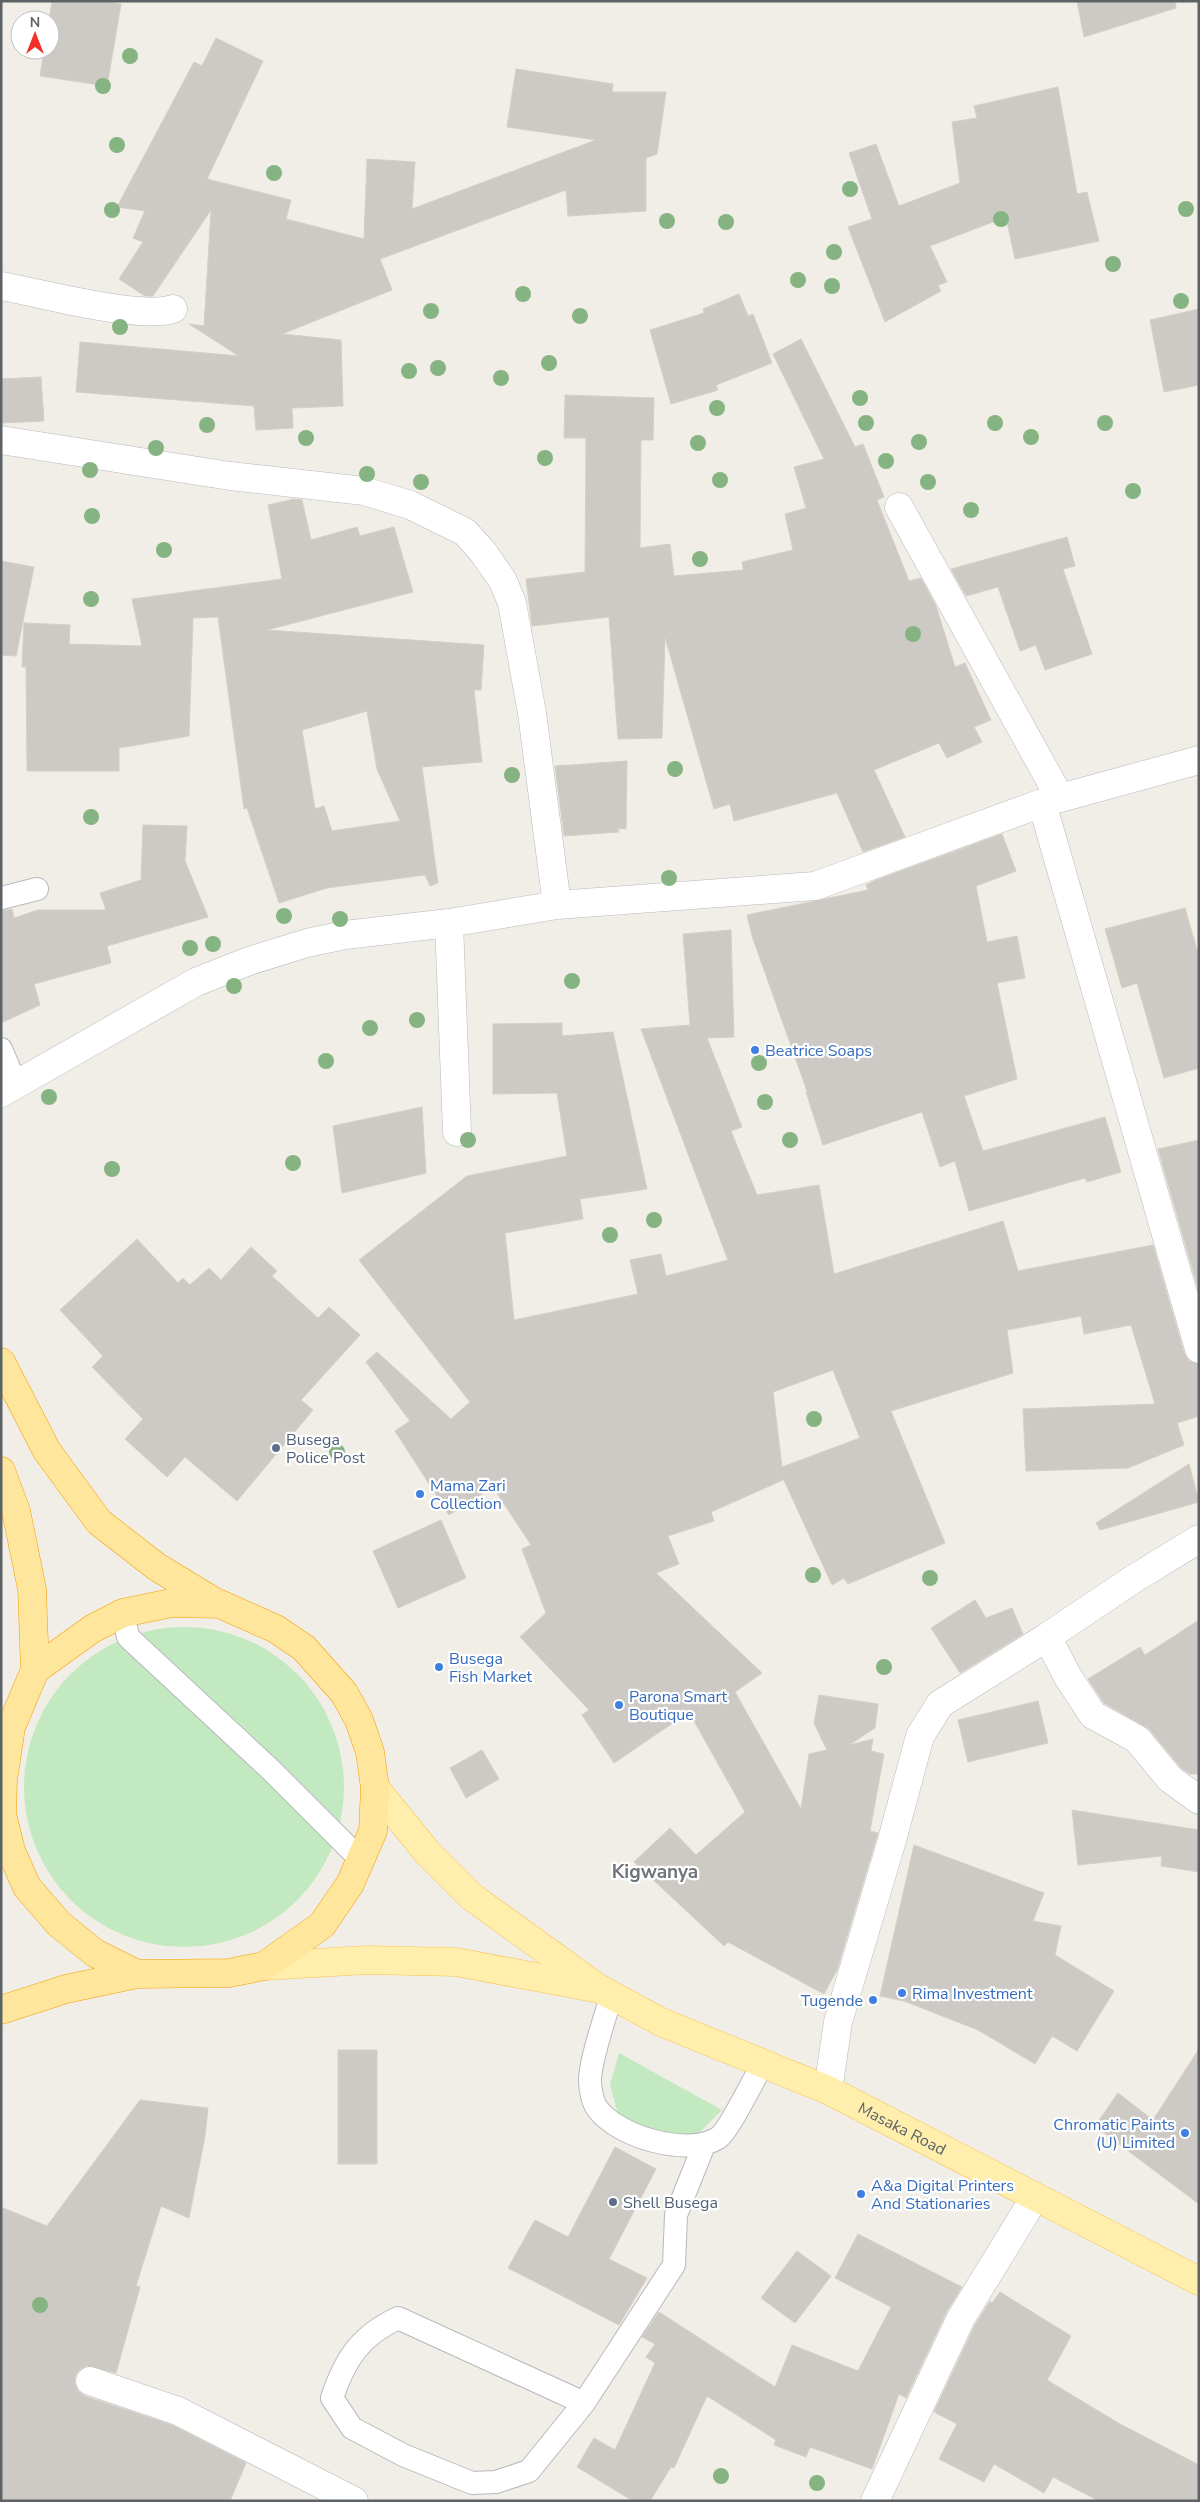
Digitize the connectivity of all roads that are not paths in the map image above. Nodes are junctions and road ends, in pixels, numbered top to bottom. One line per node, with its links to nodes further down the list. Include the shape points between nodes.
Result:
1 (1, 286): 2 (street, via 93,305 156,313)
2 (173, 309)
3 (1, 440): 9 (street, via 230,476 364,491 410,504 465,532 484,552 503,581 512,603 532,713)
4 (899, 506): 6 (street)
5 (1199, 760): 6 (street)
6 (1051, 800): 9 (street, via 815,886); 14 (street)
7 (37, 889): 8 (lane)
8 (1, 898)
9 (557, 905): 10 (street)
10 (448, 923): 12 (street, via 345,935 249,961 196,982); 13 (street)
11 (1, 1049): 12 (lane)
12 (9, 1088)
13 (457, 1132)
14 (1199, 1349)
15 (1, 1362): 18 (highway, via 47,1451 99,1522 158,1567)
16 (1, 1471): 21 (highway, via 16,1511 32,1589)
17 (1199, 1539): 20 (street)
18 (220, 1604): 19 (highway, via 171,1603); 22 (highway, via 276,1629 304,1648 344,1693 359,1720 370,1752)
19 (122, 1613): 21 (highway, via 92,1629); 25 (lane, via 128,1637 271,1770)
20 (1047, 1637): 23 (street, via 1093,1715 1137,1740 1170,1780); 31 (street, via 940,1704 920,1736 838,2022)
21 (35, 1670): 24 (highway, via 11,1727 3,1780)
22 (375, 1788): 25 (highway, via 373,1831); 28 (main road, via 427,1852 472,1897)
23 (1199, 1800)
24 (2, 1816): 27 (highway, via 11,1851 27,1887 59,1924 95,1953)
25 (361, 1860): 26 (highway, via 350,1884 322,1925)
26 (264, 1966): 27 (highway, via 229,1974); 28 (main road, via 367,1960 456,1962)
27 (137, 1974): 29 (highway, via 66,1989)
28 (606, 1992): 30 (main road, Masaka Road, via 661,2022); 32 (lane, via 590,2082 596,2107 612,2122 644,2139 675,2145)
29 (1, 2010)
30 (763, 2063): 31 (main road, Masaka Road); 32 (lane, via 720,2137)
31 (828, 2090): 33 (main road, Masaka Road)
32 (704, 2145): 36 (lane, via 676,2215 674,2265)
33 (1034, 2197): 34 (main road, Masaka Road); 38 (street, via 961,2318)
34 (1199, 2281)
35 (90, 2380): 37 (street, via 178,2411)
36 (584, 2404): 36 (lane, via 398,2318 379,2327 358,2347 342,2369 332,2398 352,2428 403,2455 472,2484 496,2482 529,2471)
37 (354, 2501)
38 (875, 2501)

